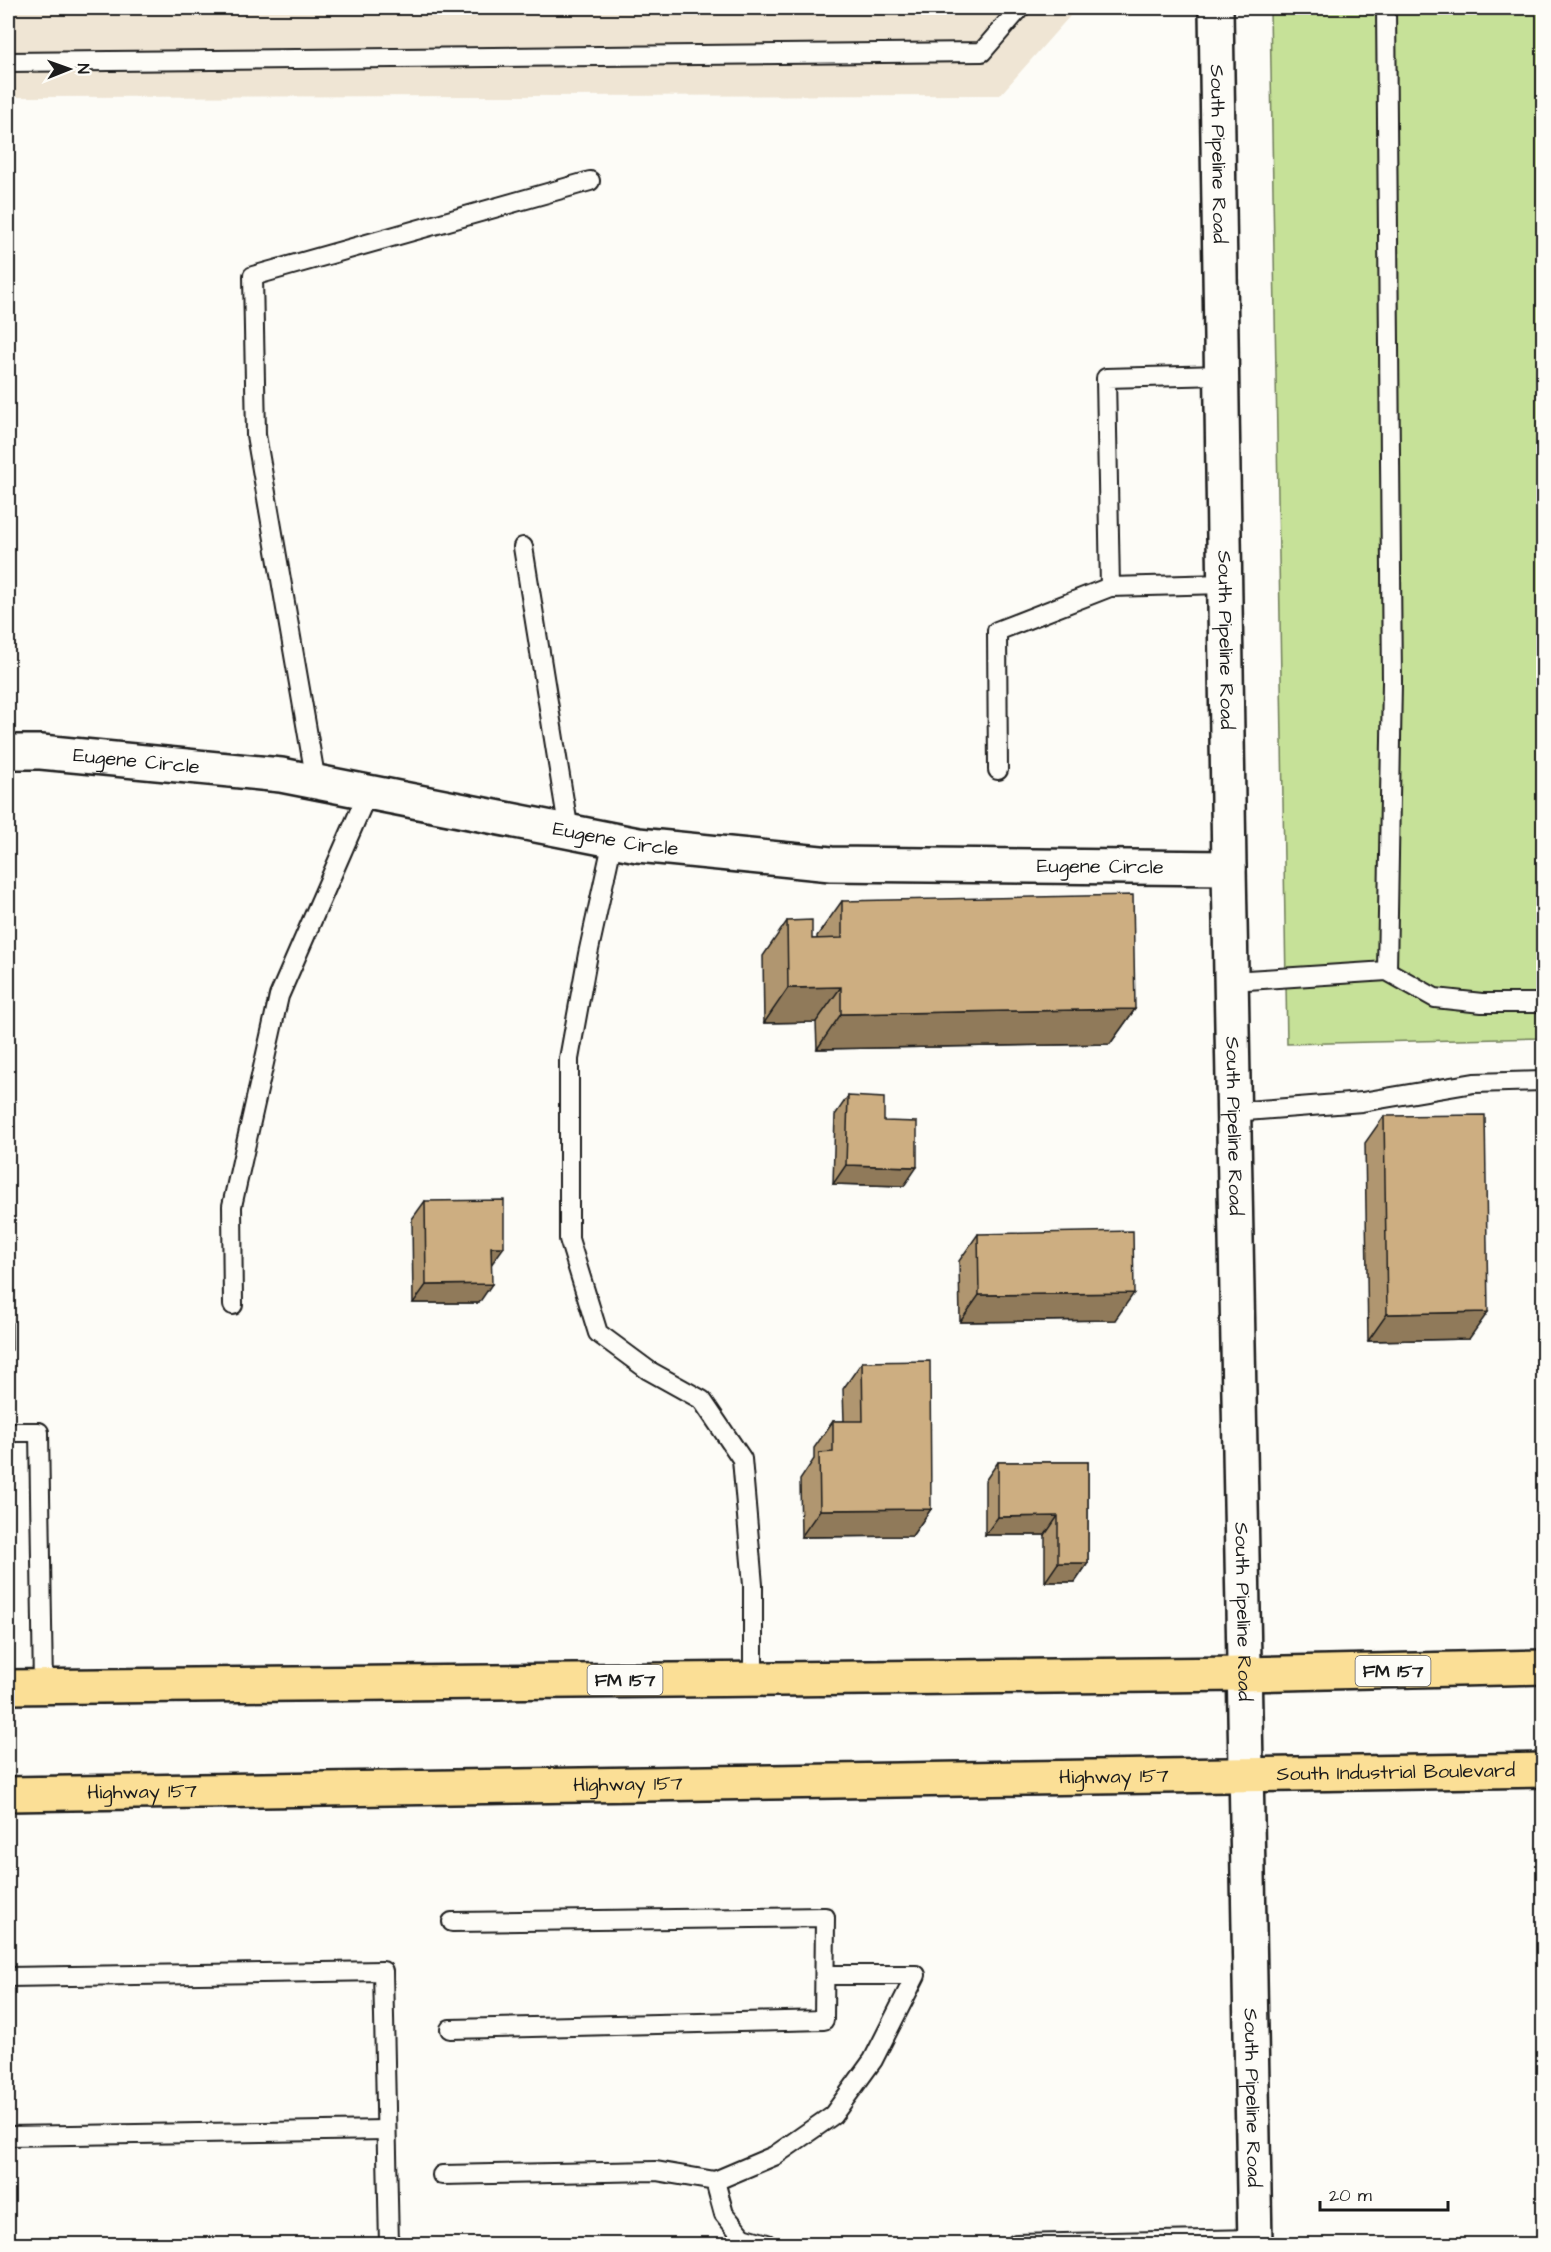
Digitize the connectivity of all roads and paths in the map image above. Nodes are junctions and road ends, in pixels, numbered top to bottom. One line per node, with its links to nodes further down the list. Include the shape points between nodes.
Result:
1 (1020, 8): 4 (lane, via 982,52)
2 (1216, 8): 6 (street, South Pipeline Road)
3 (1386, 8): 17 (lane, via 1392,682)
4 (8, 62)
5 (590, 181): 12 (lane, via 253,276 256,435)
6 (1221, 375): 8 (street, South Pipeline Road); 9 (lane, via 1106,378)
7 (523, 547): 14 (lane)
8 (1224, 584): 9 (lane); 16 (street, South Pipeline Road)
9 (1110, 587): 11 (lane, via 997,631)
10 (8, 752): 12 (street, Eugene Circle, via 281,775)
11 (998, 770)
12 (316, 782): 13 (street, Eugene Circle)
13 (368, 792): 14 (street, Eugene Circle); 22 (lane, via 279,996 232,1206)
14 (569, 832): 15 (street, Eugene Circle)
15 (613, 840): 16 (street, Eugene Circle, via 831,864); 26 (lane, via 569,1059 569,1239 598,1333 648,1370 702,1400 742,1459 753,1586)
16 (1229, 868): 18 (street, South Pipeline Road)
17 (1387, 971): 18 (lane); 19 (lane, via 1435,998)
18 (1231, 981): 21 (street, South Pipeline Road)
19 (1544, 1003)
20 (1544, 1081): 21 (lane, via 1474,1083 1362,1102)
21 (1233, 1112): 25 (street, South Pipeline Road)
22 (233, 1305)
23 (8, 1432): 27 (lane, via 39,1432)
24 (1544, 1667): 25 (main road, FM 157)
25 (1244, 1674): 26 (main road, FM 157); 30 (street, South Pipeline Road)
26 (753, 1679): 27 (main road, FM 157)
27 (44, 1686): 28 (main road, FM 157)
28 (8, 1687)
29 (1544, 1770): 30 (main road, South Industrial Boulevard)
30 (1246, 1774): 31 (main road, Highway 157); 40 (street, South Pipeline Road)
31 (8, 1794)
32 (452, 1922): 33 (lane, via 825,1917)
33 (825, 1975): 35 (lane, via 824,2020); 39 (lane, via 916,1975 873,2060 833,2115 774,2156)
34 (8, 1977): 36 (lane, via 382,1971)
35 (450, 2029)
36 (386, 2130): 37 (lane); 41 (lane)
37 (8, 2136)
38 (442, 2175): 39 (lane, via 656,2170)
39 (715, 2181): 42 (lane, via 724,2214 742,2237)
40 (1255, 2242): 43 (lane)
41 (388, 2244)
42 (767, 2244)
43 (1016, 2244)

